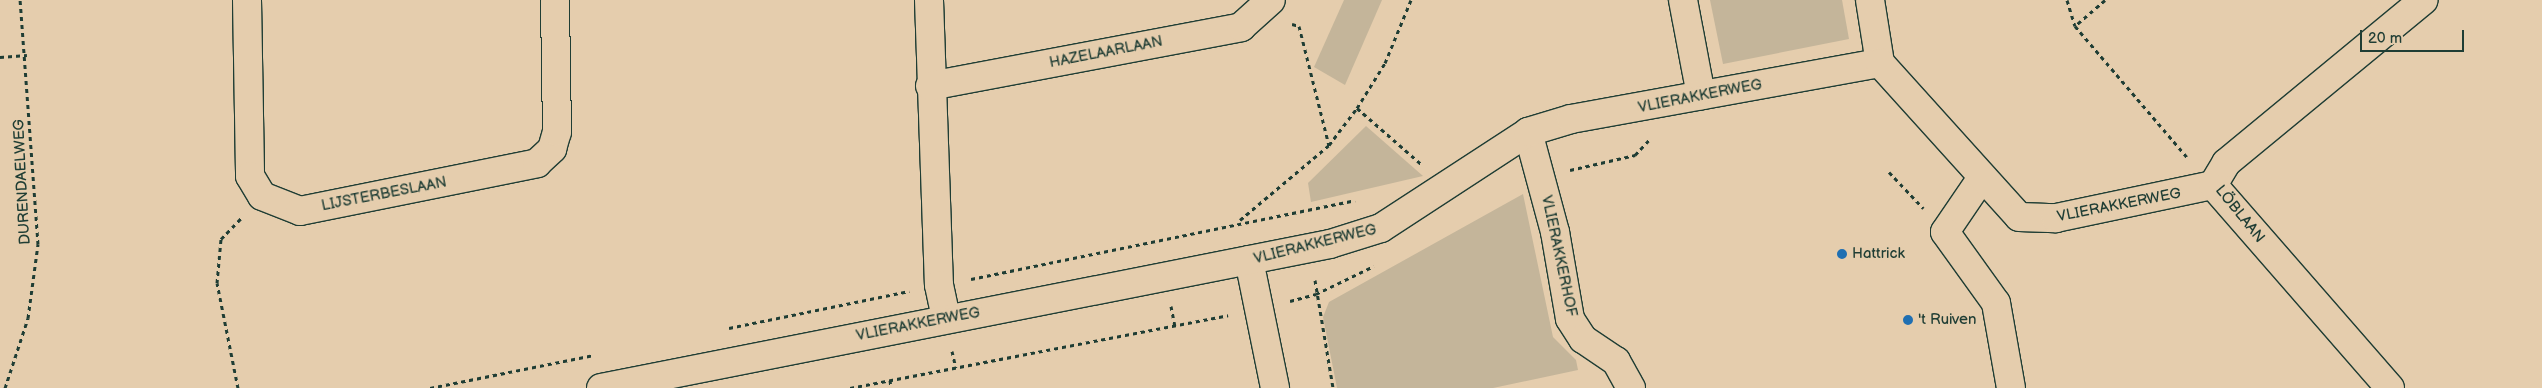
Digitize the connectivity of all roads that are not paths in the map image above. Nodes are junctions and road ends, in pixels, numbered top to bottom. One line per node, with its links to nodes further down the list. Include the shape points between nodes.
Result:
1 (247, 0): 2 (street, LIJSTERBESLAAN, via 250,176 262,196 300,211 536,163 552,150 557,132)
2 (555, 0)
3 (929, 0): 9 (street)
4 (1684, 0): 10 (street)
5 (1870, 0): 8 (street)
6 (2424, 0): 13 (street, LÖBLAAN, via 2226,163)
7 (1264, 8): 9 (street, HAZELAARLAAN, via 1241,27)
8 (1880, 63): 10 (street, VLIERAKKERWEG); 12 (street, VLIERAKKERWEG)
9 (930, 86): 15 (street, via 939,285)
10 (1701, 95): 11 (street, VLIERAKKERWEG)
11 (1528, 132): 14 (street, VLIERAKKERWEG, via 1381,228); 18 (street, VLIERAKKERHOF, via 1554,232 1570,319 1582,339 1616,361)
12 (1981, 179): 13 (street, VLIERAKKERWEG, via 2019,218 2056,218); 19 (street, via 1945,232 1996,303)
13 (2213, 185): 20 (street, LÖBLAAN)
14 (1250, 260): 15 (street, VLIERAKKERWEG); 17 (street)
15 (946, 318): 16 (street, VLIERAKKERWEG)
16 (601, 388)
17 (1275, 388)
18 (1631, 388)
19 (2011, 388)
20 (2390, 388)

